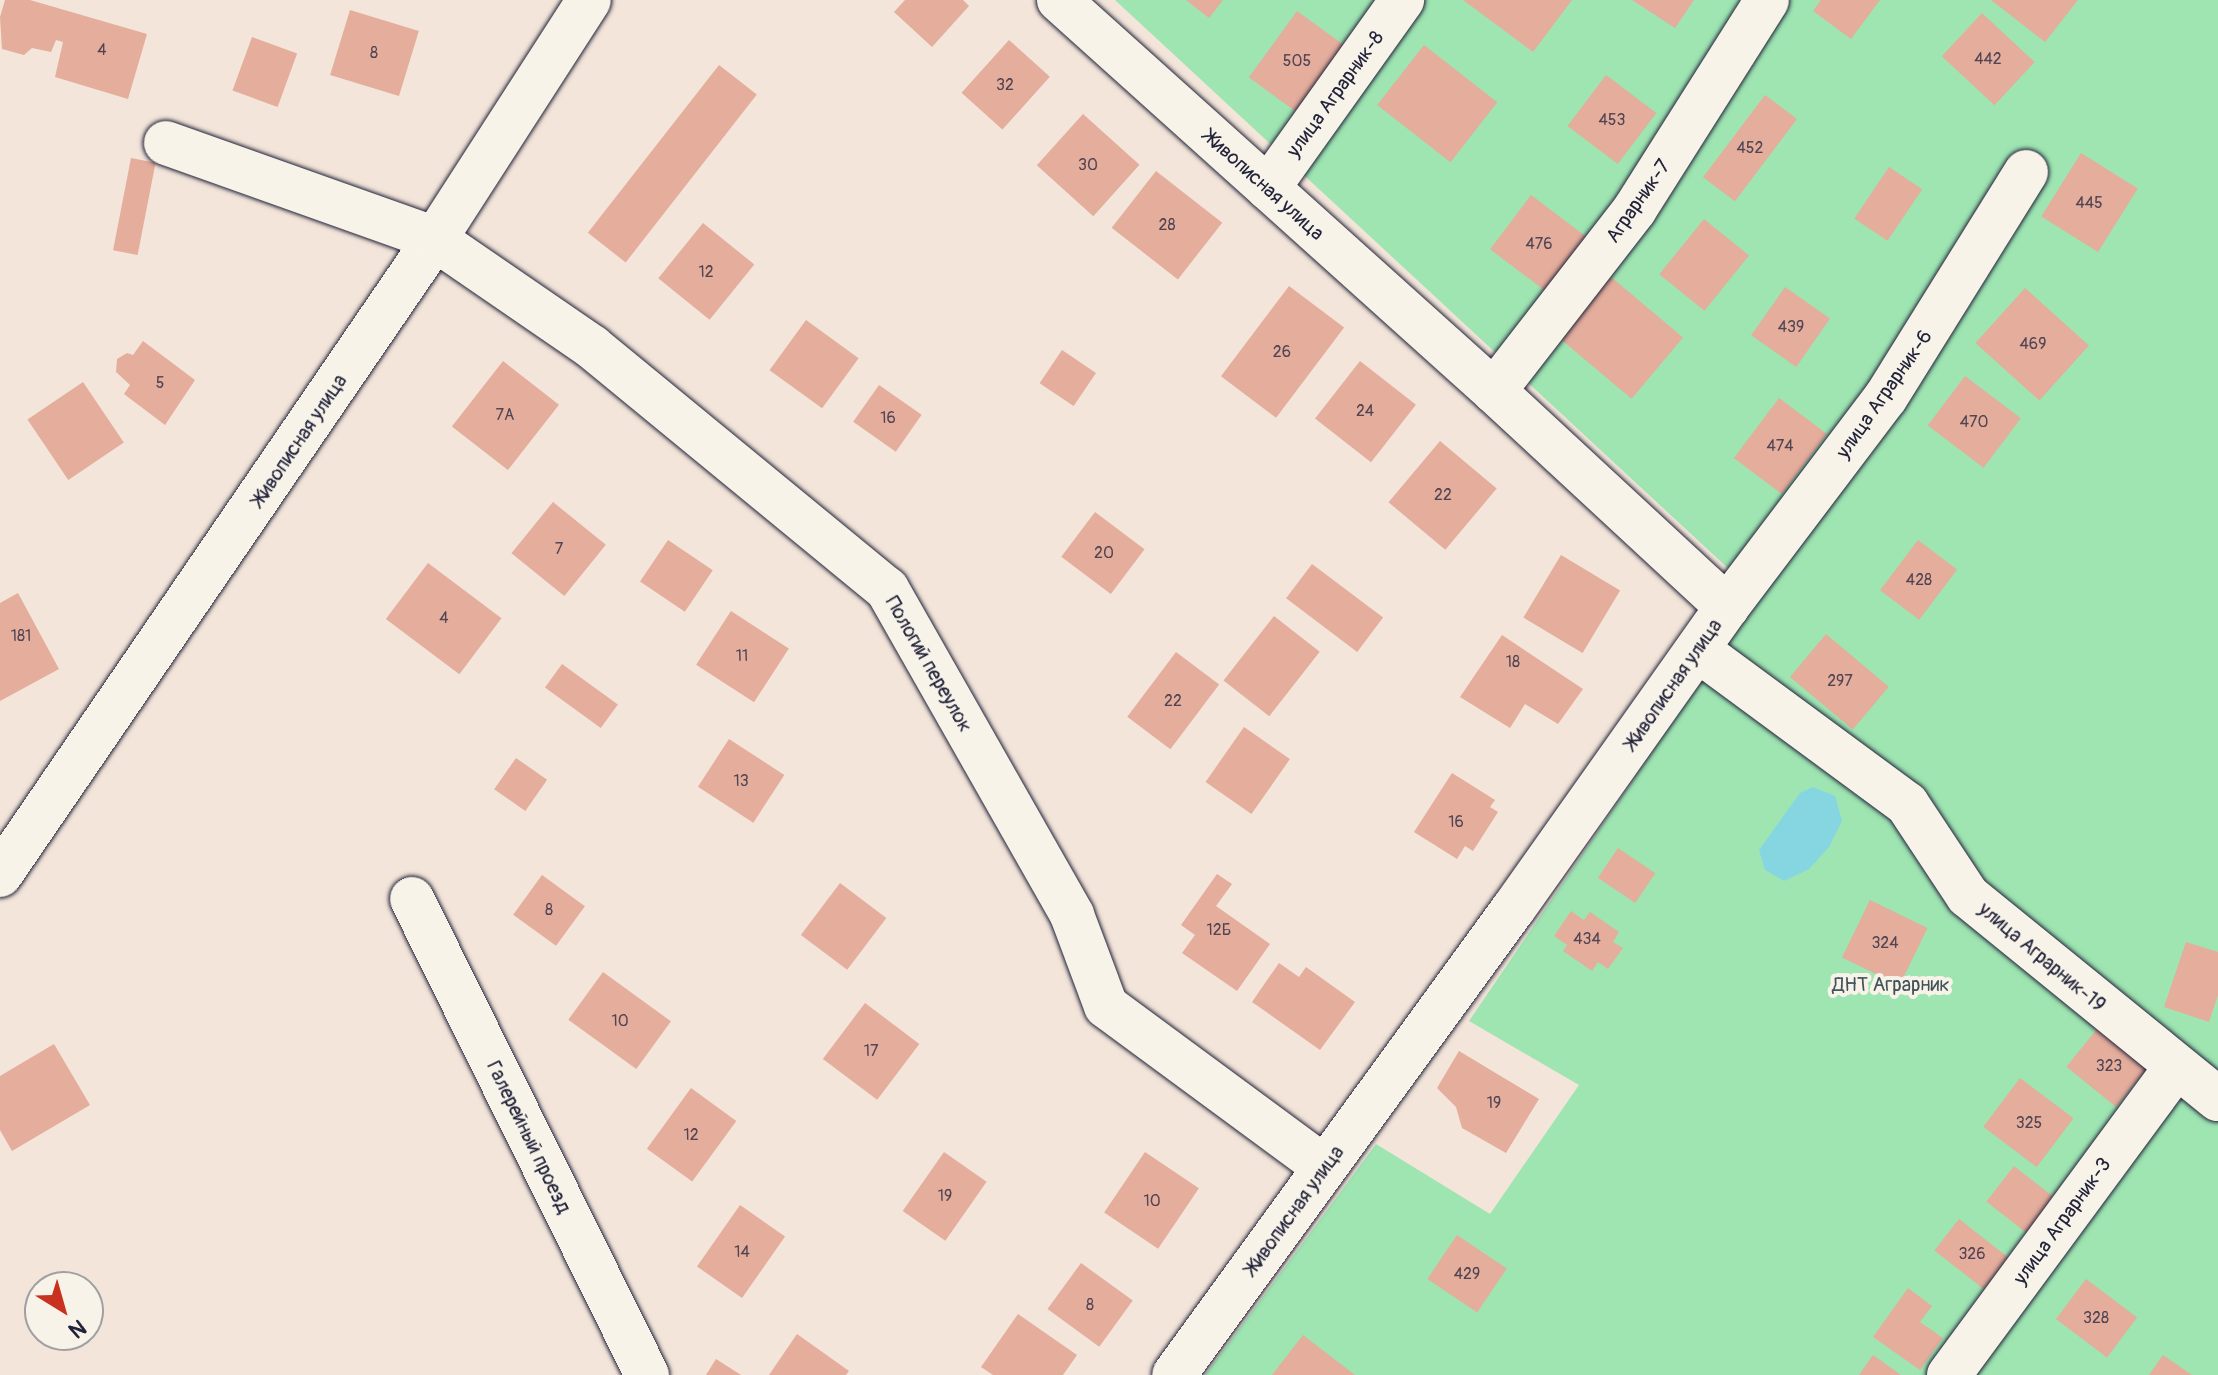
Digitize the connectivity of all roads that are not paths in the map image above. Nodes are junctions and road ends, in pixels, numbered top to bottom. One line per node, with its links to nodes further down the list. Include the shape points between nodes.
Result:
1 (589, 0): 8 (street, Живописная улица)
2 (1059, 0): 7 (street, Живописная улица)
3 (1402, 0): 7 (street, улица Аграрник-8)
4 (1767, 0): 9 (street, Аграрник-7, via 1635,209)
5 (166, 143): 8 (street, Пологий переулок)
6 (2026, 172): 10 (street, улица Аграрник-6, via 1886,397)
7 (1268, 188): 9 (street, Живописная улица)
8 (435, 239): 12 (street, Живописная улица); 16 (street, Пологий переулок, via 592,347 887,589 1072,915 1106,1006)
9 (1494, 391): 10 (street, Живописная улица)
10 (1727, 607): 11 (street, Живописная улица)
11 (1698, 650): 14 (street, улица Аграрник-19, via 1907,804 1968,896); 16 (street, Живописная улица)
12 (0, 875)
13 (412, 899): 18 (street, Галерейный проезд)
14 (2175, 1068): 15 (street, улица Аграрник-19); 17 (street, улица Аграрник-3)
15 (2215, 1085)
16 (1324, 1167): 19 (street, Живописная улица)
17 (1968, 1368)
18 (647, 1375)
19 (1174, 1375)

